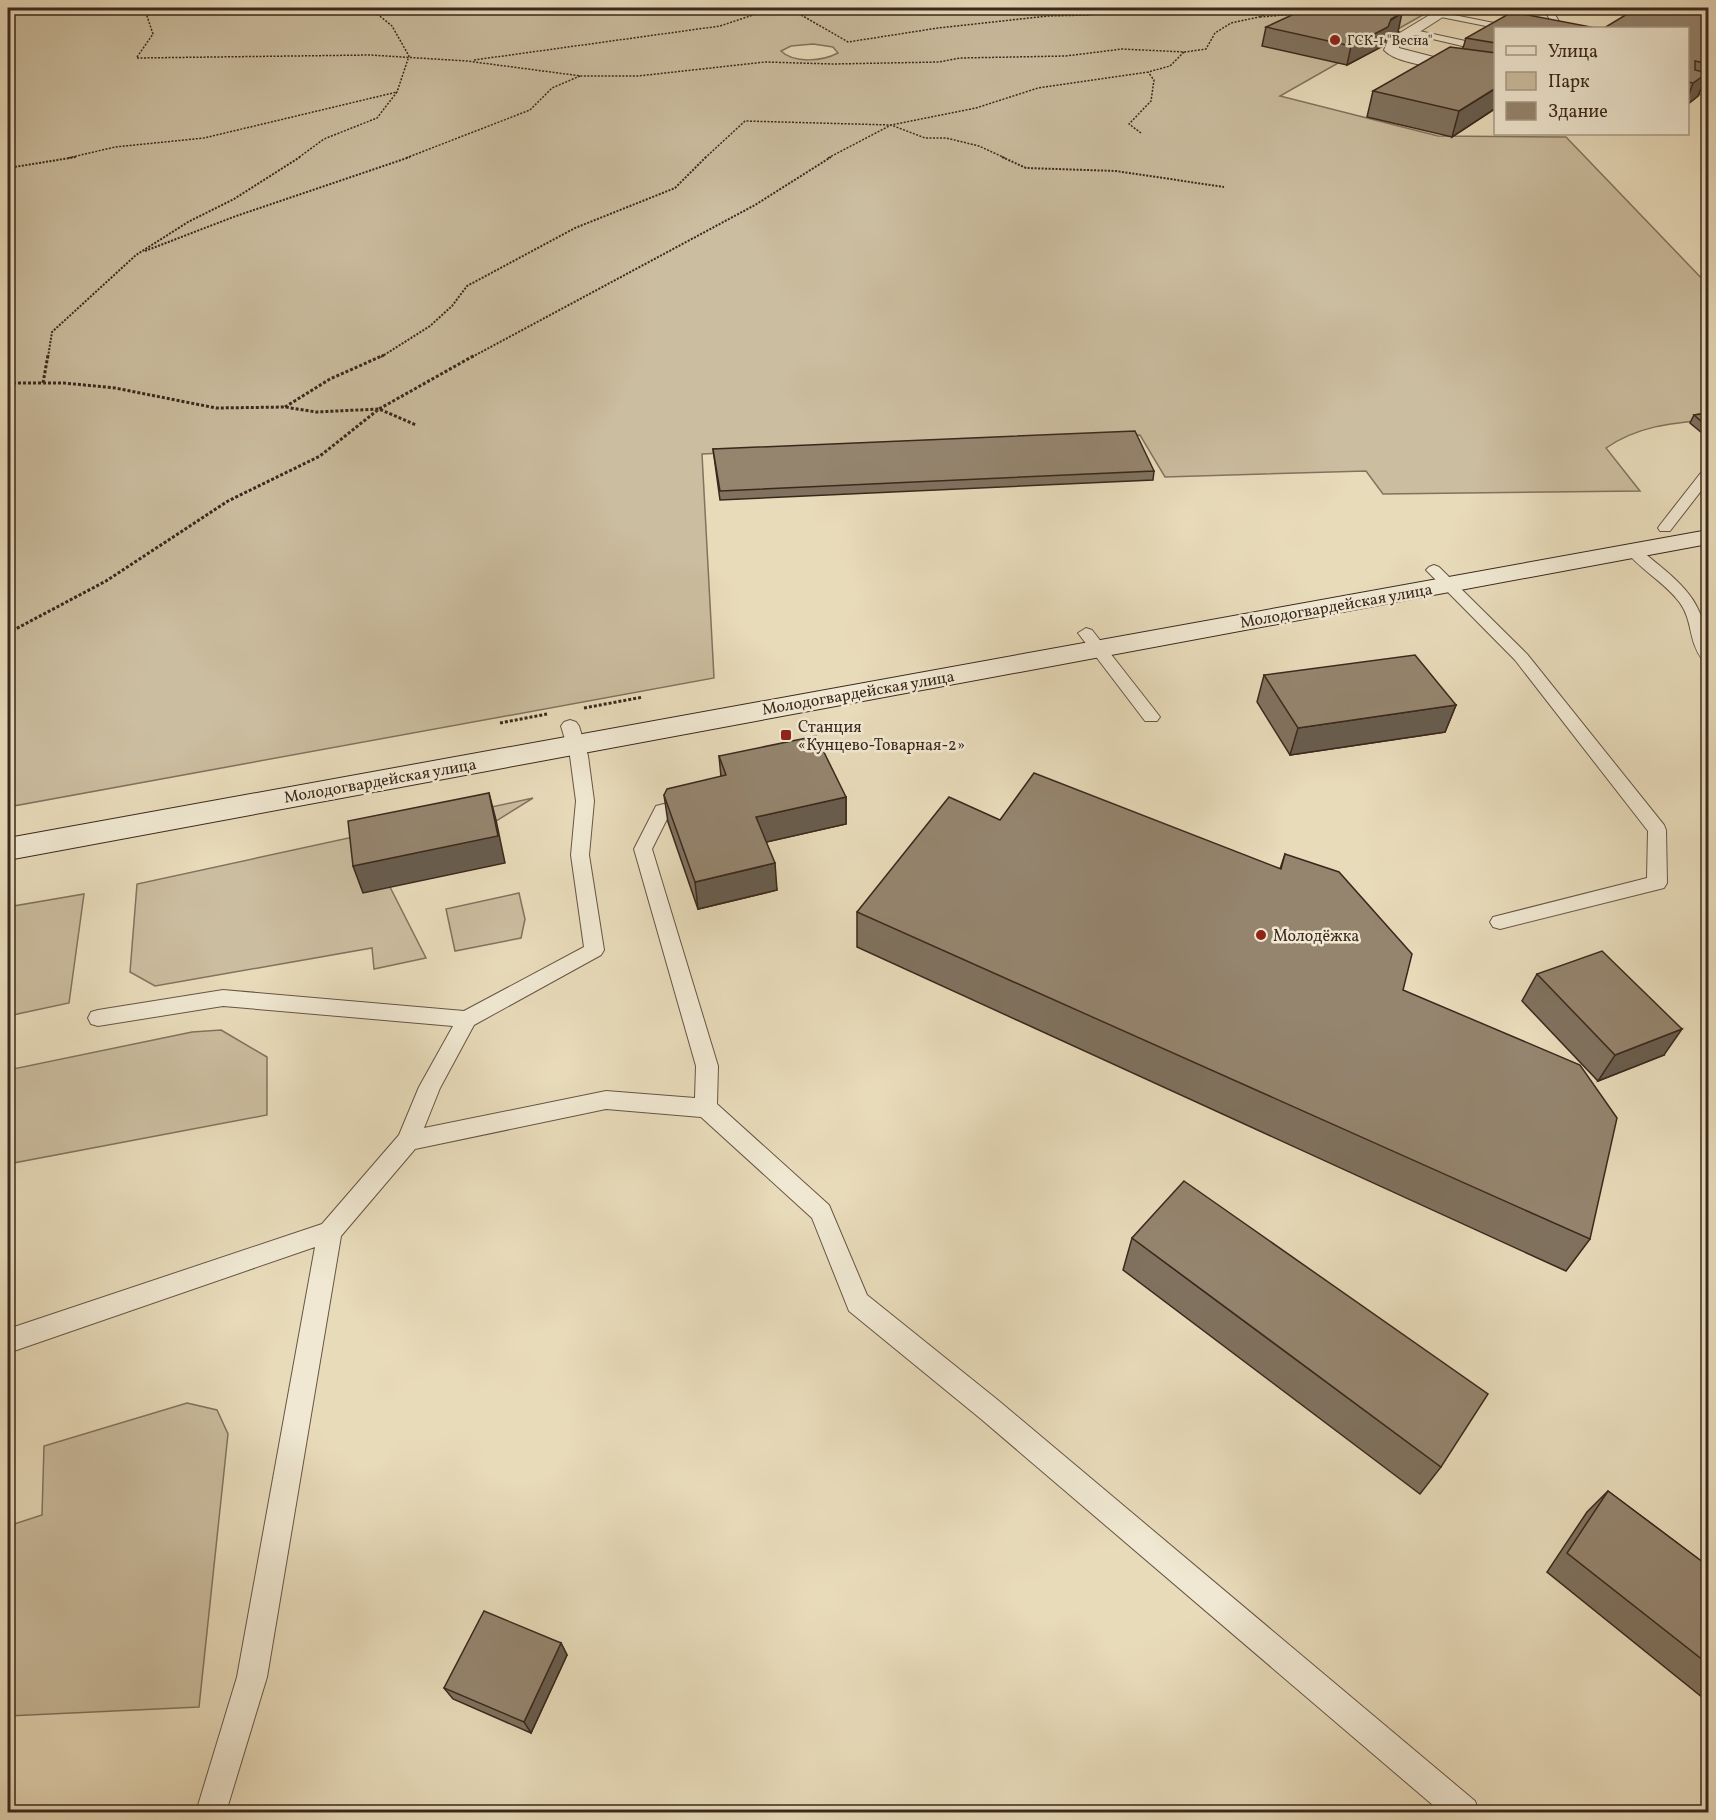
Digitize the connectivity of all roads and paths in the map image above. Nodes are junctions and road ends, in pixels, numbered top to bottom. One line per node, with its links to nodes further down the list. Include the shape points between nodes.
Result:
1 (158, 8): 19 (path, via 147,16 153,34 137,58)
2 (374, 8): 19 (path, via 392,26)
3 (774, 8): 20 (path, via 720,26)
4 (789, 8): 5 (path, via 848,42 938,28)
5 (1132, 8)
6 (1279, 8): 11 (path); 11 (path, via 1304,12)
7 (1547, 8): 15 (lane)
8 (1596, 8): 10 (lane)
9 (1445, 11): 14 (lane); 16 (main road)
10 (1671, 14): 12 (lane); 13 (lane)
11 (1258, 17): 18 (path, via 1232,23 1215,33 1206,49)
12 (1708, 17)
13 (1708, 25)
14 (1504, 27)
15 (1558, 27)
16 (1410, 32): 17 (lane, via 1471,45); 21 (main road, via 1393,43 1391,50)
17 (1494, 32)
18 (1185, 52): 22 (path, via 1170,66); 23 (path, via 1122,49 1066,56 960,58 939,62 765,62 638,76)
19 (409, 56): 20 (path); 25 (path)
20 (467, 61): 23 (path)
21 (1457, 67)
22 (1148, 72): 27 (path, via 1038,88 976,108); 28 (path, via 1154,80 1151,101 1129,124)
23 (581, 76): 31 (path, via 552,88 530,110)
24 (1689, 89): 26 (lane)
25 (397, 92): 29 (path, via 204,138 115,147 75,158); 31 (path, via 377,118 324,139 234,199)
26 (1708, 93)
27 (891, 125): 30 (path, via 925,138 946,138 979,146 1026,168 1116,171); 34 (path, via 745,121 675,188 575,228 467,286 453,306 430,326 391,352 330,379); 35 (path, via 814,165 755,205)
28 (1141, 134)
29 (8, 168)
30 (1224, 188)
31 (136, 255): 32 (path, via 52,332)
32 (43, 383): 33 (path); 34 (path, via 115,388 216,408)
33 (8, 384)
34 (285, 407): 35 (path, via 316,412)
35 (379, 409): 36 (path); 43 (path, via 320,456 228,501 106,581)
36 (416, 425)
37 (1708, 473): 39 (lane)
38 (1708, 521): 39 (main road, Молодогвардейская улица)
39 (1665, 528): 42 (main road, Молодогвардейская улица)
40 (1708, 537): 41 (main road, Молодогвардейская улица)
41 (1632, 550): 42 (main road, Молодогвардейская улица); 45 (lane, via 1674,586 1694,610 1700,646)
42 (1441, 577): 44 (main road, Молодогвардейская улица); 51 (lane, via 1521,657 1657,830 1657,883)
43 (8, 633)
44 (1092, 640): 46 (lane); 47 (main road, Молодогвардейская улица)
45 (1708, 656)
46 (1151, 717)
47 (573, 735): 49 (main road, Молодогвардейская улица); 50 (main road, Молодогвардейская улица); 53 (lane, via 585,801 580,855 594,950)
48 (706, 800): 54 (lane, via 662,810 643,849 707,1066)
49 (8, 828)
50 (8, 849)
51 (1500, 922)
52 (98, 1017): 53 (lane, via 223,998)
53 (467, 1019): 55 (lane, via 430,1087)
54 (706, 1108): 55 (lane, via 606,1100); 59 (lane, via 821,1212 858,1303)
55 (408, 1141): 56 (lane)
56 (330, 1232): 57 (lane); 58 (lane, via 252,1677)
57 (8, 1341)
58 (211, 1812)
59 (1464, 1812)

